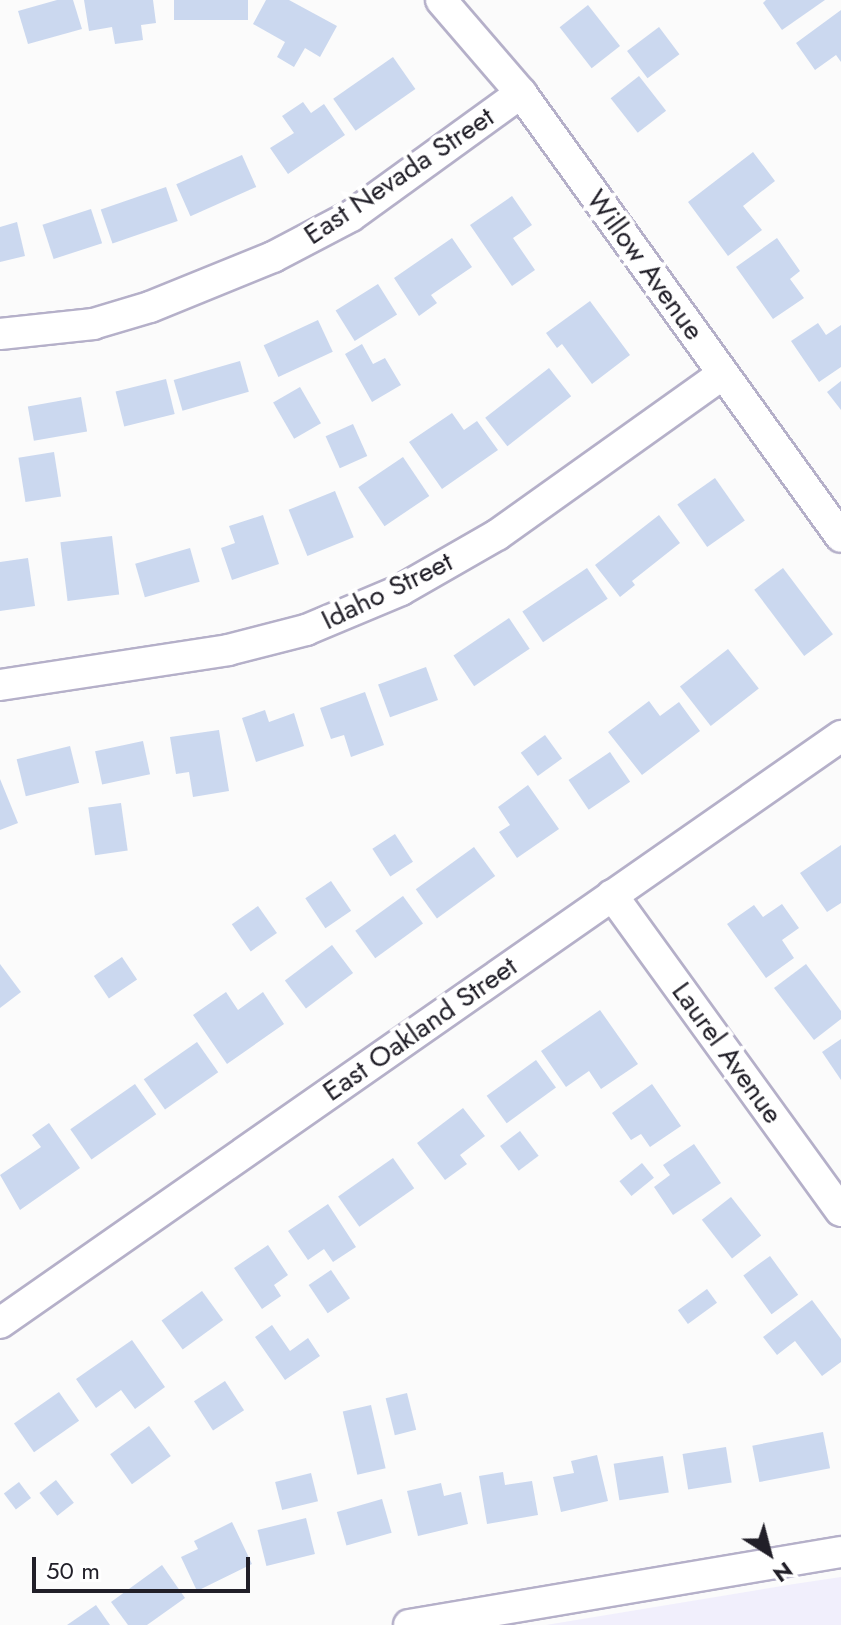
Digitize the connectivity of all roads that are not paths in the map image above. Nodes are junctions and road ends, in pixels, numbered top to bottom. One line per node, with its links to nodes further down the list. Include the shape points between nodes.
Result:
1 (441, 0): 2 (street, Willow Avenue)
2 (521, 93): 3 (street, East Nevada Street, via 351,216 273,257 107,320); 4 (street, Willow Avenue)
3 (0, 334)
4 (723, 374): 5 (street, Willow Avenue); 6 (street, Idaho Street, via 497,535 388,595 306,630 228,650)
5 (841, 537)
6 (0, 685)
7 (841, 736): 8 (street, East Oakland Street)
8 (612, 895): 9 (street, Laurel Avenue); 10 (street, East Oakland Street)
9 (841, 1211)
10 (4, 1313)
11 (841, 1552): 12 (street)
12 (409, 1625)

